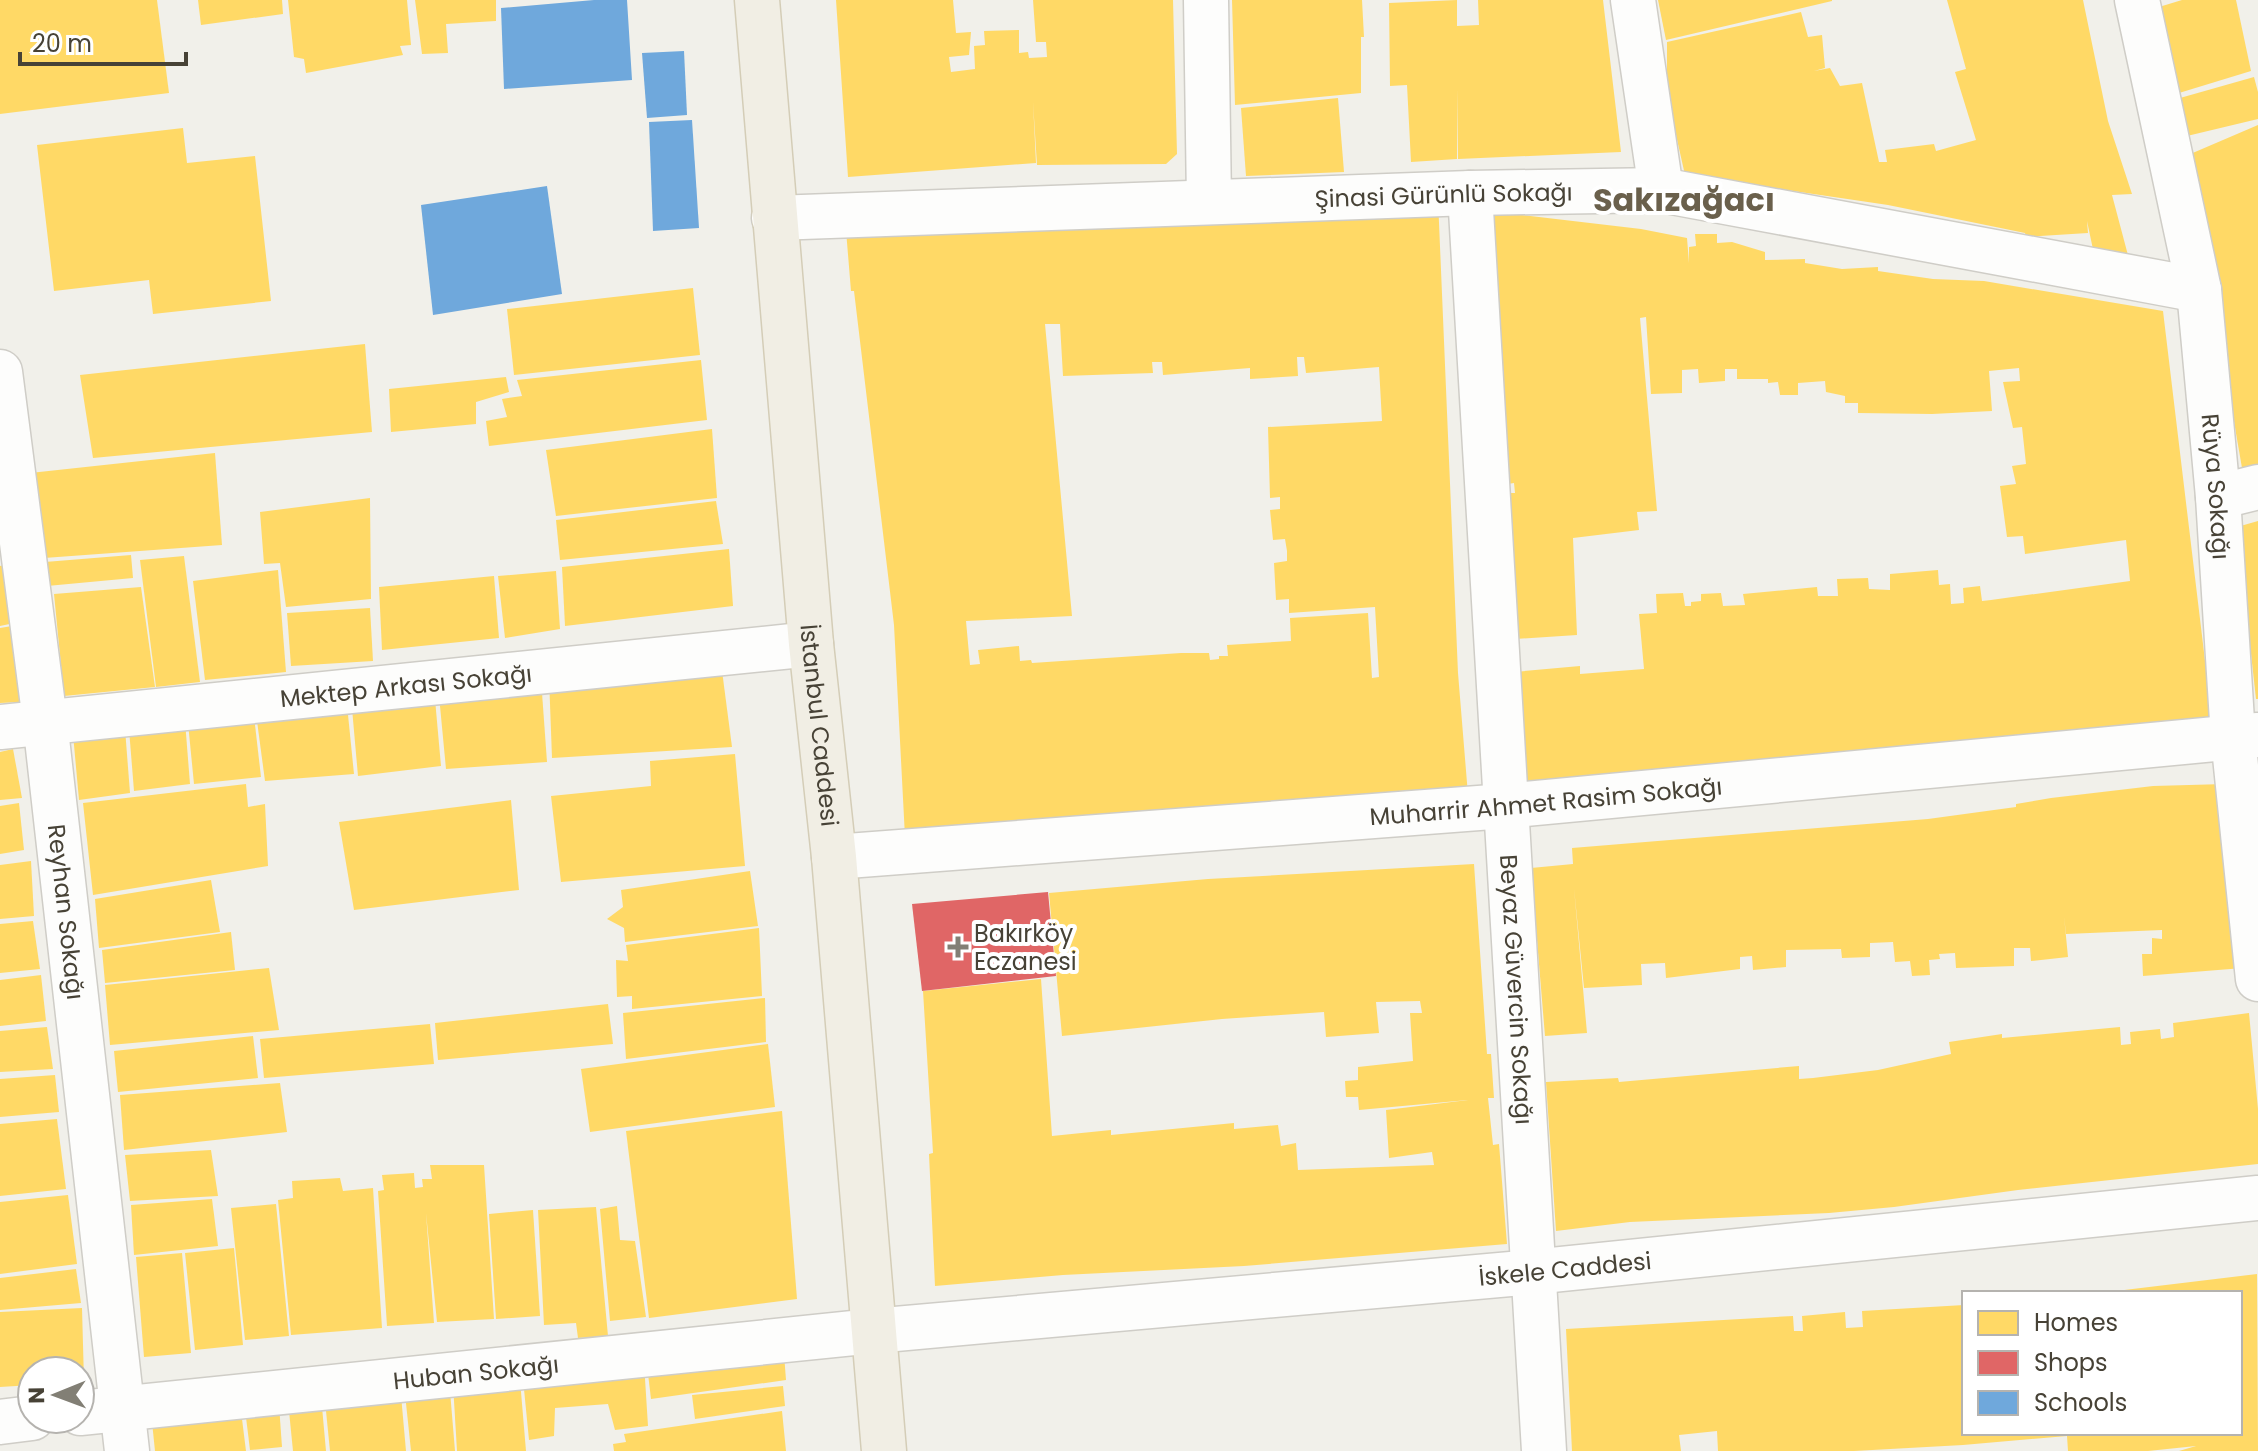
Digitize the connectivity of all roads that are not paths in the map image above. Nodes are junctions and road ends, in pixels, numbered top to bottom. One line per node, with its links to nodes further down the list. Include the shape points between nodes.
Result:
1 (757, 0): 8 (main road, İstanbul Caddesi)
2 (1206, 0): 7 (street)
3 (1633, 0): 5 (street)
4 (2137, 0): 9 (street, Rüya Sokağı)
5 (1661, 190): 6 (street, Şinasi Gürünlü Sokağı); 9 (street, Şinasi Gürünlü Sokağı)
6 (1470, 193): 7 (street, Şinasi Gürünlü Sokağı); 16 (street, Beyaz Güvercin Sokağı)
7 (1209, 202): 8 (street, Şinasi Gürünlü Sokağı)
8 (774, 218): 12 (main road, İstanbul Caddesi)
9 (2199, 290): 11 (street, Rüya Sokağı)
10 (0, 372): 13 (street, Reyhan Sokağı)
11 (2238, 492): 15 (street, Rüya Sokağı)
12 (811, 644): 13 (street, Mektep Arkası Sokağı); 17 (main road, İstanbul Caddesi)
13 (45, 721): 14 (street, Mektep Arkası Sokağı); 22 (street, Reyhan Sokağı)
14 (0, 727)
15 (2246, 736): 16 (street, Muharrir Ahmet Rasim Sokağı); 18 (street, Rüya Sokağı)
16 (1505, 806): 17 (street, Muharrir Ahmet Rasim Sokağı); 20 (street, Beyaz Güvercin Sokağı)
17 (834, 857): 21 (main road, İstanbul Caddesi)
18 (2258, 979)
19 (2258, 1198): 20 (street, İskele Caddesi)
20 (1532, 1272): 21 (street, İskele Caddesi); 25 (street, Beyaz Güvercin Sokağı)
21 (873, 1331): 22 (street, Huban Sokağı); 24 (main road, İstanbul Caddesi)
22 (101, 1410): 23 (street, Reyhan Sokağı)
23 (127, 1451)
24 (884, 1451)
25 (1544, 1451)

